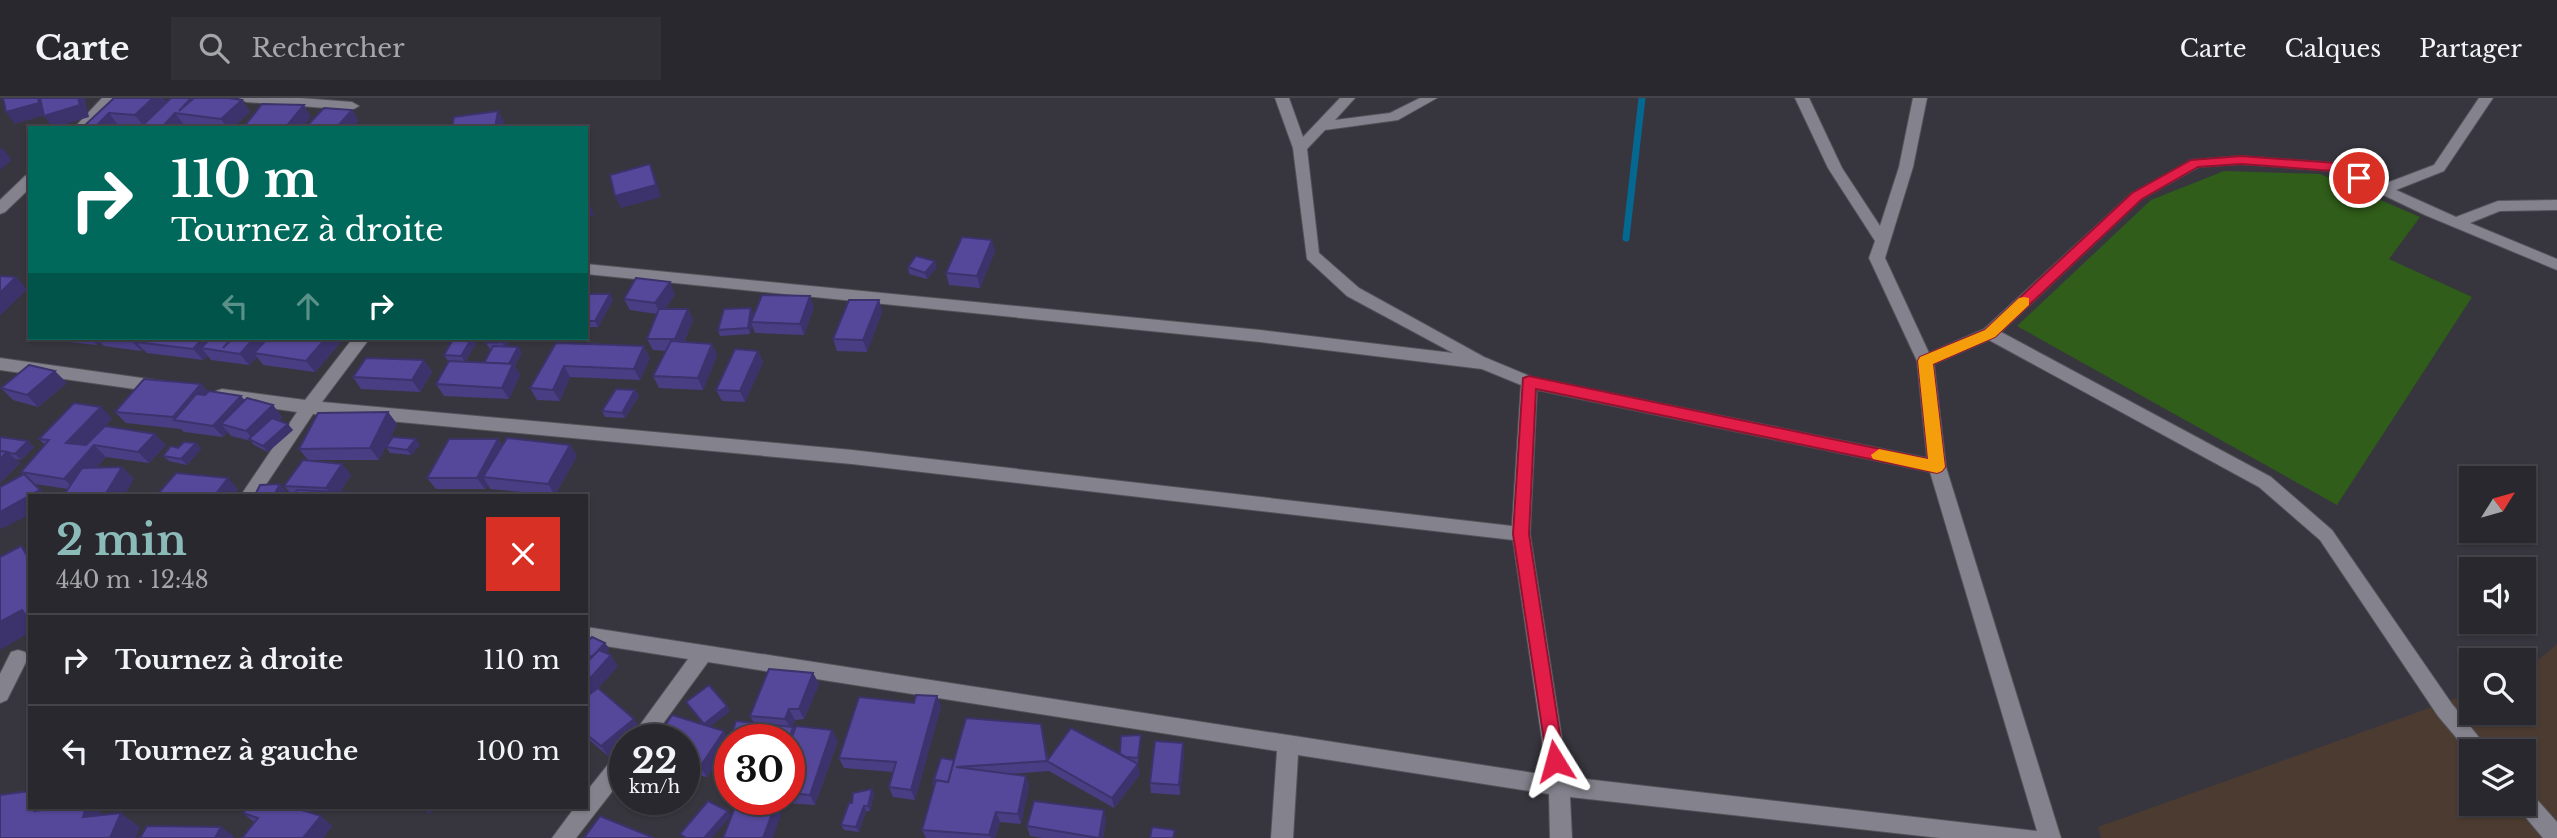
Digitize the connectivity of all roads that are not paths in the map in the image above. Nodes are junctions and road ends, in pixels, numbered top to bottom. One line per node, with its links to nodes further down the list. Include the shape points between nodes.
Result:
1 (110, 98): 10 (street)
2 (246, 98): 9 (street)
3 (1282, 98): 12 (street)
4 (1348, 98): 11 (street)
5 (1430, 98): 11 (street, via 1393,117)
6 (1802, 98): 19 (street, via 1835,168)
7 (1920, 98): 19 (street, via 1906,167)
8 (2486, 98): 14 (street, via 2439,168)
9 (352, 106)
10 (83, 126)
11 (1321, 126): 12 (street)
12 (1300, 148): 25 (street, via 1312,255 1353,292)
13 (28, 181): 15 (street)
14 (2383, 190): 18 (street); 22 (street, via 2336,167 2241,160 2196,163 2137,196)
15 (6, 199): 16 (street)
16 (28, 202)
17 (2557, 205): 18 (street, via 2498,206)
18 (2456, 223): 20 (street)
19 (1882, 241): 24 (street, via 1877,258)
20 (2557, 265)
21 (588, 269): 25 (street)
22 (1990, 333): 24 (street); 39 (street, via 2265,482 2326,535 2445,710)
23 (360, 340): 30 (street)
24 (1926, 361): 31 (street)
25 (1485, 363): 27 (street)
26 (0, 364): 28 (street)
27 (1529, 382): 31 (street); 33 (street)
28 (175, 388)
29 (202, 392): 30 (street)
30 (309, 407): 32 (street); 33 (street, via 852,457)
31 (1937, 467): 50 (street)
32 (251, 494)
33 (1521, 534): 42 (street)
34 (588, 635): 35 (street)
35 (704, 653): 38 (street); 40 (street)
36 (16, 658): 37 (street)
37 (0, 694)
38 (651, 724)
39 (2470, 739)
40 (1288, 744): 42 (street); 47 (street)
41 (609, 779): 43 (street)
42 (1559, 786): 48 (street); 49 (street)
43 (588, 806)
44 (586, 809): 46 (street)
45 (2536, 814): 51 (street)
46 (563, 838)
47 (1282, 838)
48 (1561, 838)
49 (2030, 838)
50 (2050, 838)
51 (2557, 838)

